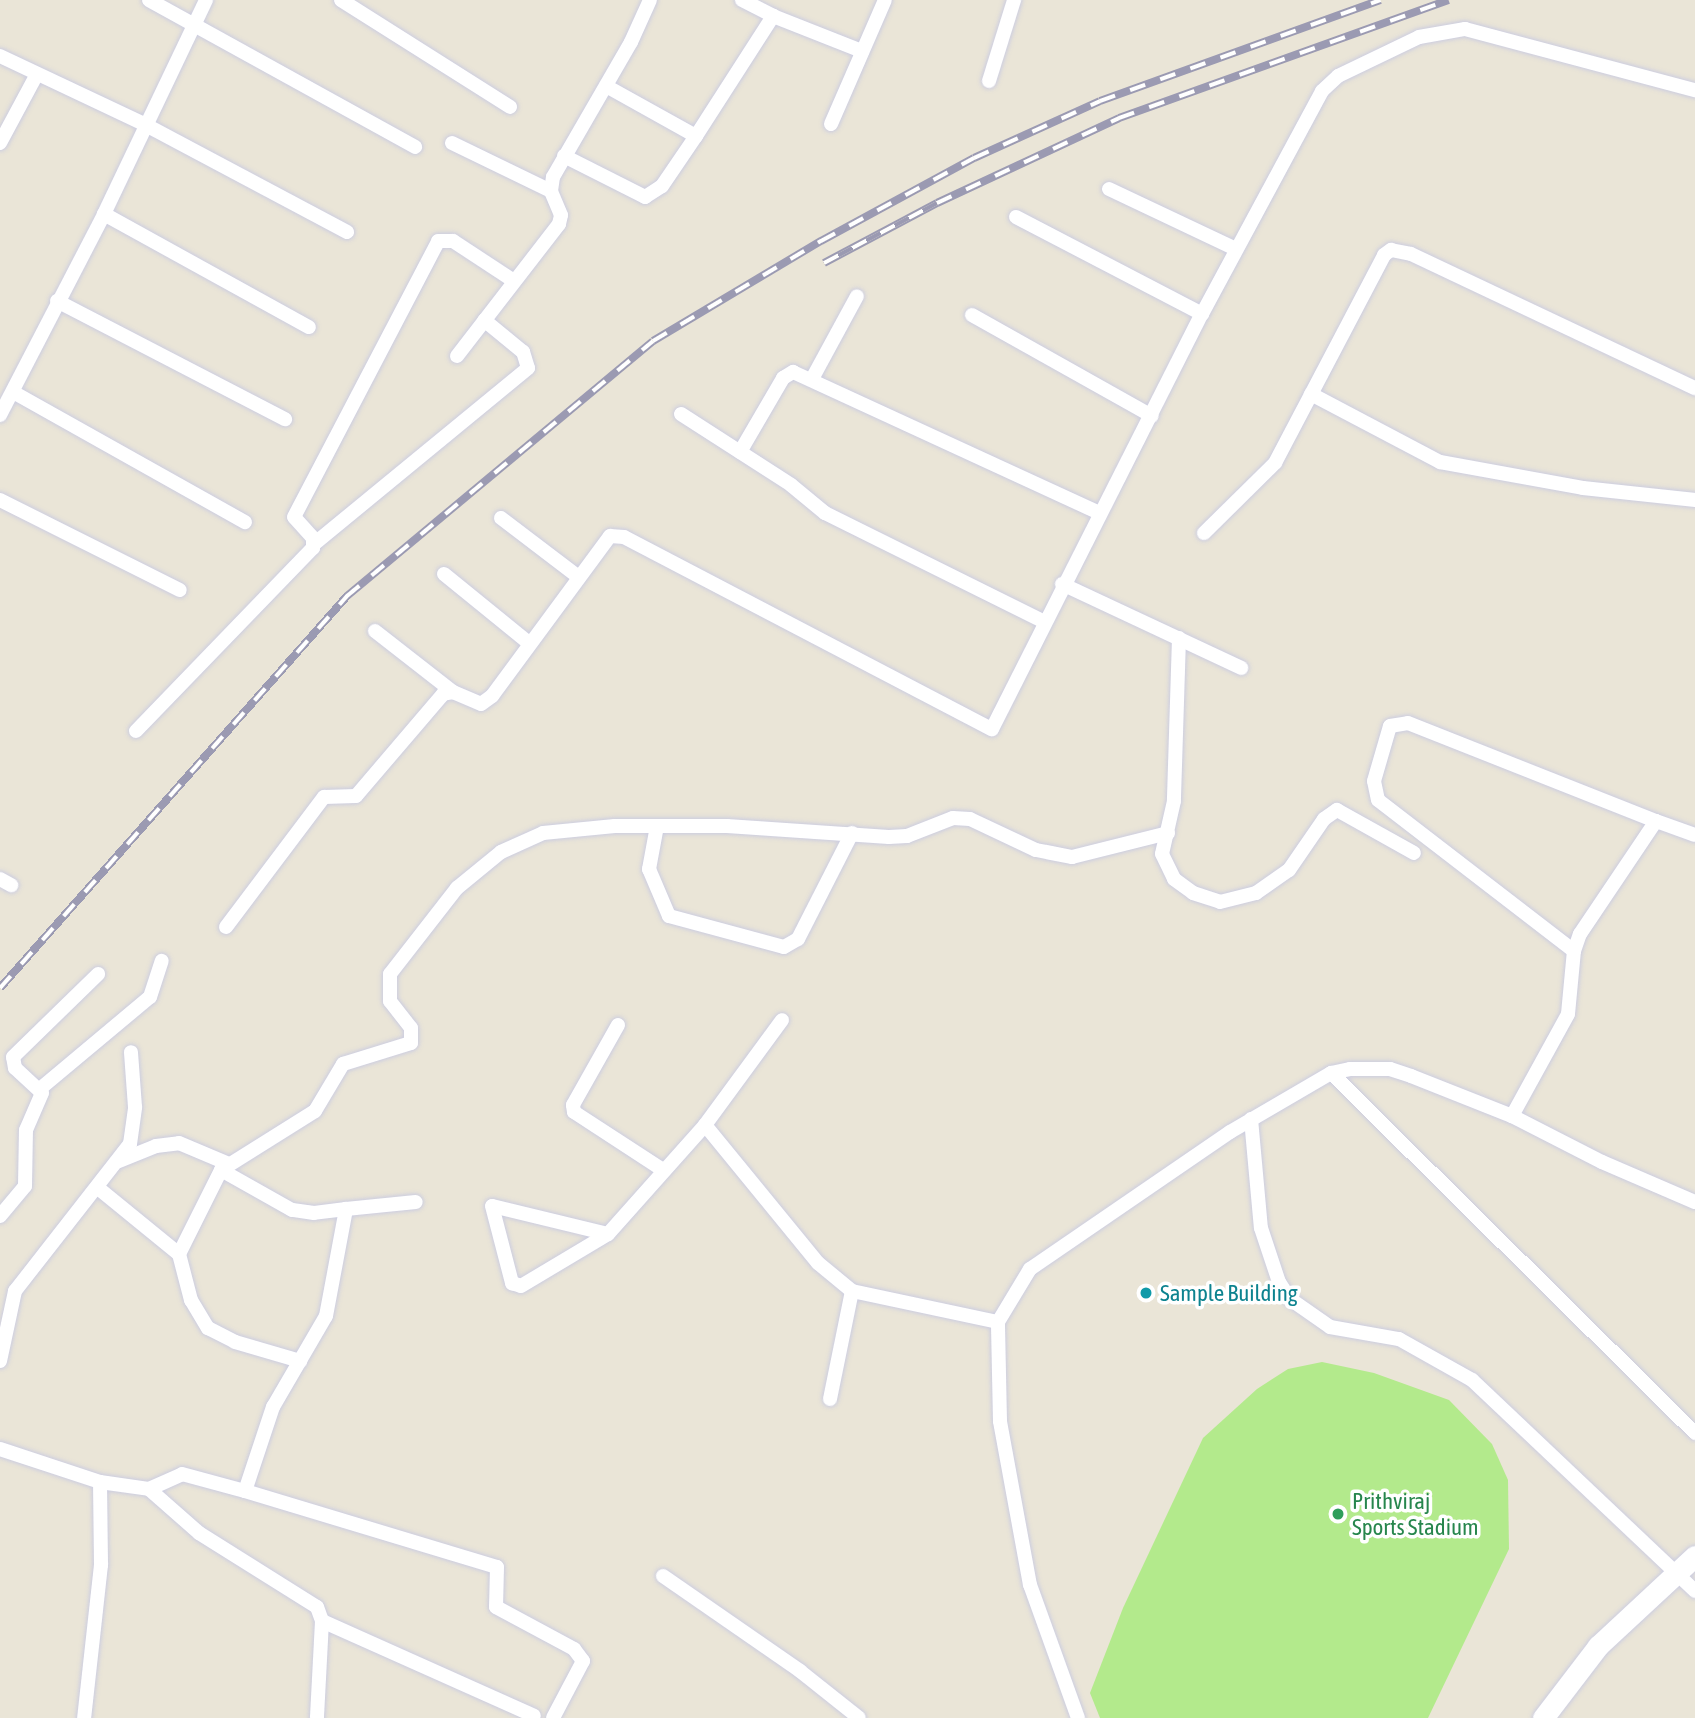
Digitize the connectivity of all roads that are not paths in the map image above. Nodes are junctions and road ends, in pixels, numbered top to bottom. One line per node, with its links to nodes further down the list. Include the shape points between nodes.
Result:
1 (149, 0): 9 (street)
2 (206, 0): 9 (street)
3 (341, 0): 16 (street)
4 (650, 0): 14 (street)
5 (742, 0): 8 (street)
6 (885, 0): 10 (street)
7 (1014, 0): 13 (street)
8 (773, 16): 10 (street); 19 (street)
9 (193, 23): 17 (street); 22 (street)
10 (862, 51): 18 (street)
11 (0, 56): 12 (street)
12 (37, 74): 17 (street); 21 (street)
13 (989, 81)
14 (606, 86): 19 (street); 23 (street)
15 (1695, 90): 29 (street, via 1465,29 1419,37 1339,76 1322,91)
16 (510, 107)
17 (144, 124): 26 (street); 28 (street)
18 (831, 124)
19 (696, 136): 23 (street, via 662,186 645,197)
20 (452, 143): 25 (street)
21 (0, 144)
22 (415, 147)
23 (564, 156): 25 (street)
24 (1109, 190): 29 (street)
25 (551, 191): 30 (street, via 561,215 559,224)
26 (104, 214): 32 (street); 36 (street)
27 (1016, 216): 33 (street)
28 (347, 232)
29 (1236, 249): 33 (street)
30 (514, 281): 35 (street); 53 (street, via 453,241 438,241 294,517)
31 (857, 296): 38 (street)
32 (57, 302): 40 (street); 45 (street)
33 (1202, 314): 44 (street)
34 (972, 315): 44 (street)
35 (484, 320): 37 (street); 53 (street, via 523,352 528,369)
36 (309, 327)
37 (457, 356)
38 (812, 379): 46 (street, via 793,372 783,378); 49 (street)
39 (1695, 388): 41 (street, via 1400,250 1384,255)
40 (13, 393): 43 (street); 51 (street)
41 (1311, 394): 48 (street, via 1440,462 1583,488); 52 (street, via 1270,469)
42 (681, 414): 46 (street)
43 (0, 415)
44 (1152, 416): 49 (street)
45 (285, 419)
46 (740, 452): 58 (street, via 831,517)
47 (0, 500): 57 (street)
48 (1695, 500)
49 (1099, 513): 56 (street)
50 (501, 518): 55 (street)
51 (245, 522)
52 (1204, 533)
53 (314, 544): 64 (street)
54 (444, 574): 61 (street)
55 (577, 576): 58 (street, via 604,540 616,534 992,729); 61 (street)
56 (1062, 584): 58 (street); 60 (street)
57 (180, 590)
58 (1043, 621)
59 (375, 631): 63 (street)
60 (1178, 638): 62 (street); 68 (street, via 1174,801)
61 (529, 643): 63 (street, via 486,702 474,703)
62 (1241, 668)
63 (453, 692): 71 (street, via 443,694 356,796 324,797)
64 (136, 732)
65 (1656, 821): 69 (street); 72 (street, via 1580,934); 72 (street, via 1408,723 1390,726 1374,781 1378,800)
66 (657, 826): 67 (street); 67 (street, via 649,869 669,916 785,947 798,939); 84 (street, via 543,833 477,869 440,905 390,974 390,1001 411,1028 411,1043 343,1064 316,1111)
67 (852, 833): 68 (street, via 907,836 953,818 970,819 1036,850 1072,857)
68 (1168, 834): 70 (street, via 1163,854 1168,870 1193,893 1220,902 1256,893 1289,870 1324,819 1337,810)
69 (1695, 835)
70 (1414, 853)
71 (226, 927)
72 (1574, 951): 80 (street, via 1568,1014)
73 (162, 961): 79 (street, via 150,997)
74 (98, 974): 79 (street, via 13,1057 15,1068)
75 (782, 1020): 82 (street)
76 (618, 1025): 85 (street, via 576,1098 574,1112)
77 (131, 1052): 83 (street, via 135,1126)
78 (1331, 1073): 80 (street, via 1390,1069); 81 (street); 99 (street)
79 (41, 1088): 90 (street, via 26,1130 25,1186)
80 (1512, 1116): 88 (street)
81 (1251, 1119): 94 (street, via 1053,1250 1030,1269); 105 (street, via 1261,1228 1279,1282 1290,1299 1330,1327 1399,1339 1463,1373)
82 (705, 1125): 85 (street); 93 (street, via 818,1263)
83 (119, 1161): 84 (street, via 168,1143 191,1146); 86 (street)
84 (225, 1167): 89 (street, via 292,1210); 92 (street)
85 (663, 1170): 91 (street)
86 (98, 1188): 92 (street); 95 (street, via 15,1291)
87 (416, 1202): 89 (street)
88 (1695, 1202)
89 (346, 1209): 97 (street, via 333,1299)
90 (0, 1216)
91 (608, 1234): 91 (street, via 514,1286 492,1206 497,1204)
92 (178, 1254): 97 (street, via 191,1300 208,1328 235,1342)
93 (852, 1291): 94 (street); 98 (street)
94 (998, 1322): 114 (street, via 1000,1422 1017,1531 1050,1648)
95 (1, 1345): 96 (street)
96 (0, 1361)
97 (300, 1361): 103 (street, via 273,1407)
98 (830, 1399)
99 (1695, 1433)
100 (0, 1449): 101 (street)
101 (100, 1482): 102 (street); 110 (street, via 101,1565)
102 (149, 1489): 103 (street, via 182,1474); 108 (street, via 199,1533 312,1601)
103 (244, 1492): 112 (street, via 497,1567 496,1607 574,1649 583,1661)
104 (1695, 1556): 105 (street)
105 (1676, 1571): 107 (street); 115 (street, via 1598,1646)
106 (663, 1576): 113 (street)
107 (1695, 1591)
108 (322, 1621): 109 (street); 111 (street)
109 (535, 1717)
110 (84, 1718)
111 (317, 1718)
112 (553, 1718)
113 (859, 1718)
114 (1078, 1718)
115 (1543, 1718)

